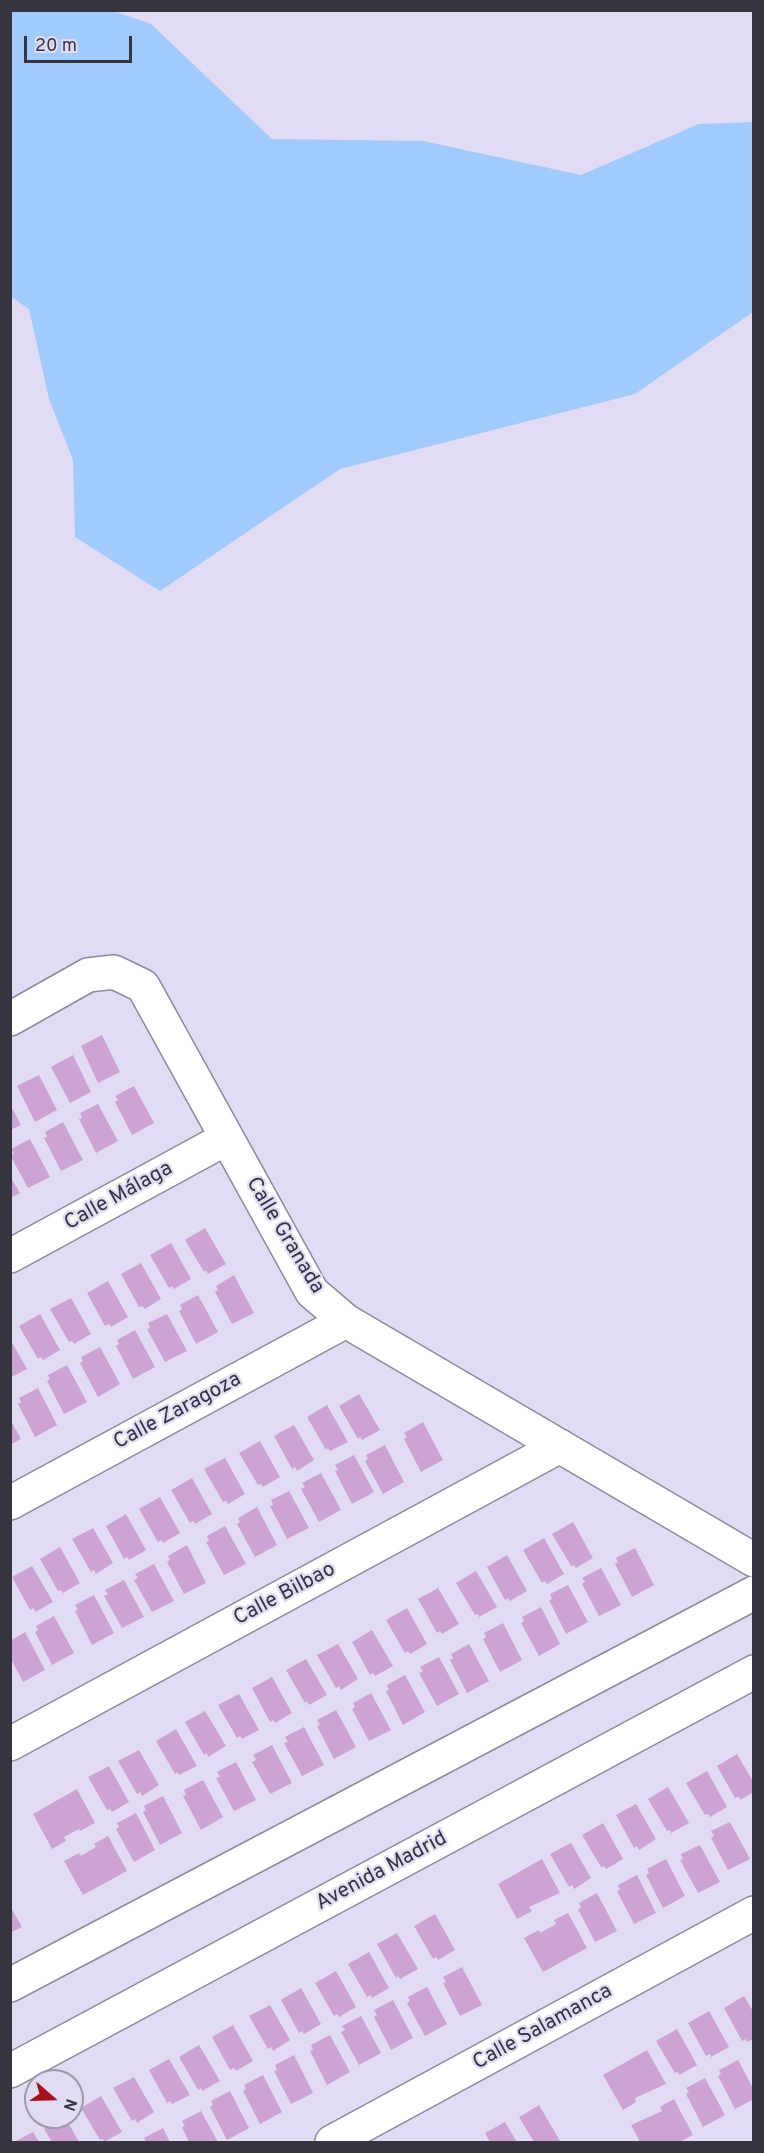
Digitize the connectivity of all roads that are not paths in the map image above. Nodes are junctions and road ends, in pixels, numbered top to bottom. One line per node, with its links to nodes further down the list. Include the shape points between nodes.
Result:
1 (10, 1019): 2 (street, Calle Granada, via 88,975 114,972 143,986)
2 (227, 1138): 3 (street, Calle Málaga); 4 (street, Calle Granada, via 312,1292)
3 (10, 1256)
4 (346, 1321): 5 (street, Calle Granada); 6 (street, Calle Zaragoza)
5 (560, 1446): 7 (street, Calle Granada); 10 (street, Calle Bilbao)
6 (10, 1503)
7 (753, 1560)
8 (753, 1593): 12 (street)
9 (753, 1672): 13 (street, Avenida Madrid)
10 (10, 1744)
11 (753, 1913): 14 (street, Calle Salamanca)
12 (10, 1985)
13 (10, 2072)
14 (332, 2142)

